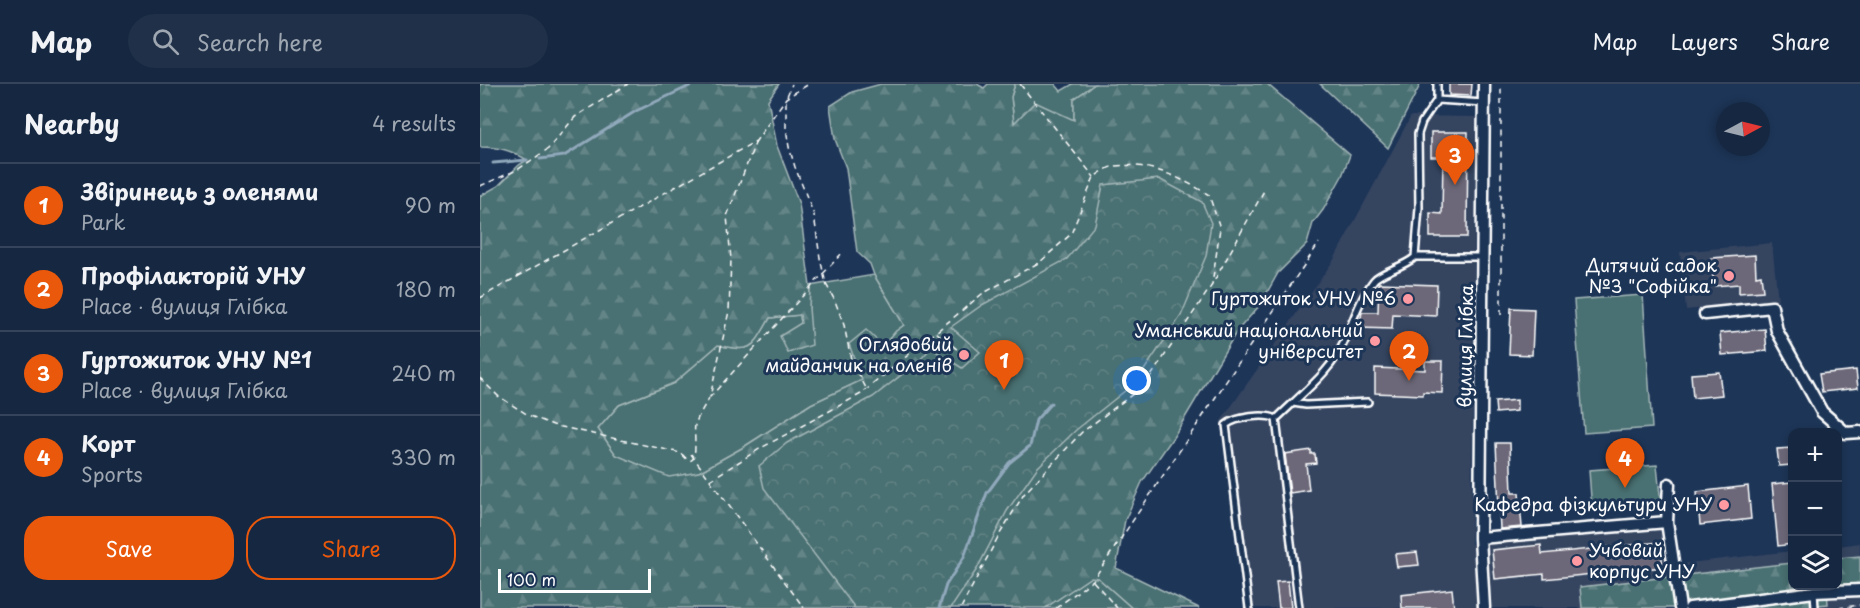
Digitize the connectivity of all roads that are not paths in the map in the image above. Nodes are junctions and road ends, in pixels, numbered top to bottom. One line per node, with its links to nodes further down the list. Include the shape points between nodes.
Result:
1 (1437, 84): 3 (lane)
2 (1484, 84): 4 (street, вулиця Глібка)
3 (1437, 100): 4 (lane); 6 (lane, via 1418,134)
4 (1484, 104): 5 (street, вулиця Глібка)
5 (1483, 257): 6 (lane); 14 (street, вулиця Глібка)
6 (1415, 258): 9 (lane, via 1375,278 1338,353)
7 (1705, 314): 11 (street, via 1772,307 1777,331 1822,412 1846,433)
8 (1368, 402): 9 (lane)
9 (1293, 403): 10 (lane)
10 (1276, 419): 17 (lane, via 1244,418 1226,425); 18 (lane)
11 (1860, 432)
12 (1669, 484): 13 (street)
13 (1667, 522): 14 (street); 20 (street)
14 (1480, 538): 19 (street, вулиця Глібка)
15 (1860, 590): 16 (street)
16 (1814, 592): 21 (street); 22 (lane)
17 (1249, 608)
18 (1299, 608)
19 (1484, 608)
20 (1680, 608)
21 (1690, 608)
22 (1815, 608)

